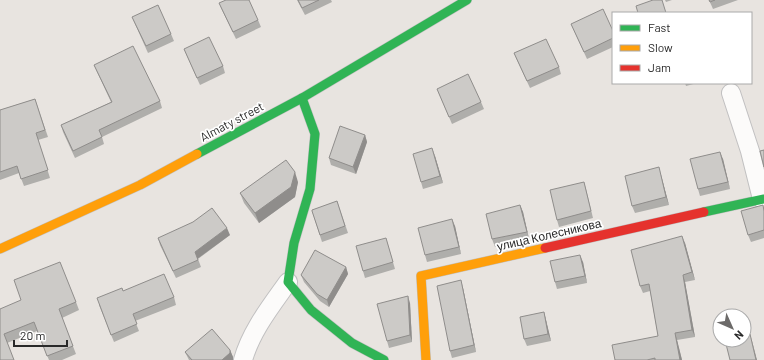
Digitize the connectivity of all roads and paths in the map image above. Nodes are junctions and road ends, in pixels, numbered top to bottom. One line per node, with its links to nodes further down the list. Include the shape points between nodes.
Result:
1 (467, 0): 3 (street, Almaty street)
2 (731, 93): 4 (street)
3 (302, 98): 5 (street, Almaty street, via 140,185); 6 (street, via 315,134 310,189 294,243)
4 (763, 199): 9 (street, улица Колесникова, via 421,276)
5 (0, 248)
6 (288, 282): 7 (street, via 254,332); 8 (street, via 311,310 352,343)
7 (243, 360)
8 (384, 360)
9 (426, 360)

